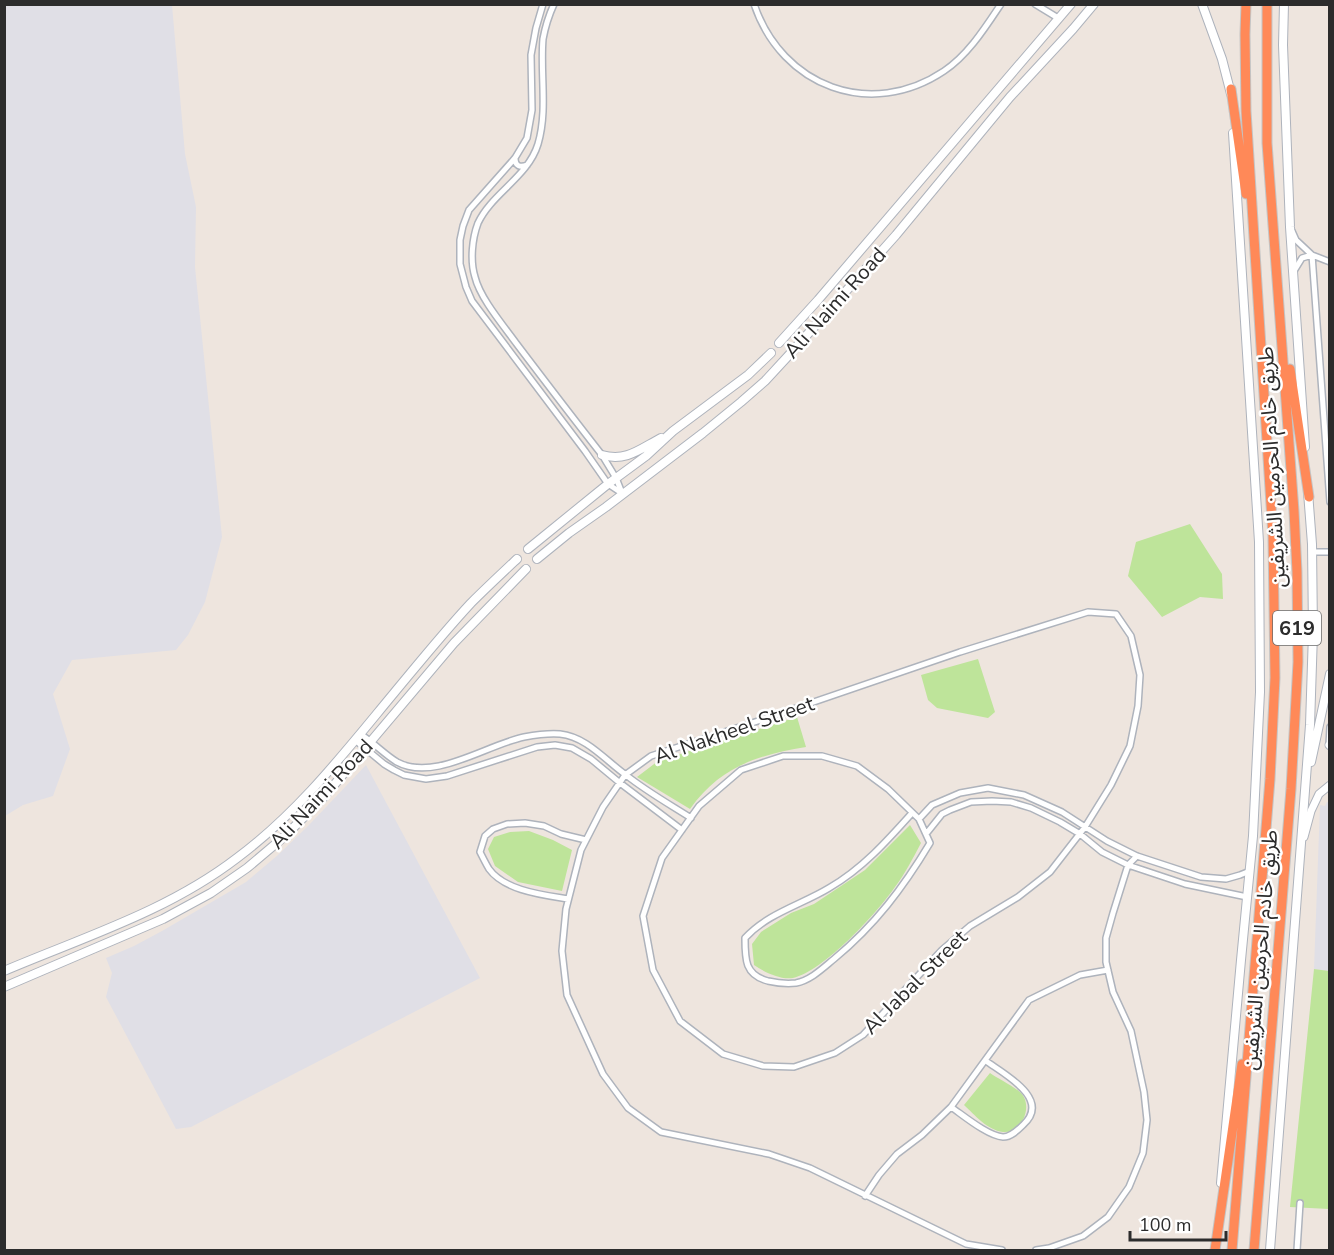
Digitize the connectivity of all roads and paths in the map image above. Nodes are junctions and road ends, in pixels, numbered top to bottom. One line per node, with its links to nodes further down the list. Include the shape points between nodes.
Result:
1 (543, 4): 16 (street, via 531,55 530,128)
2 (554, 4): 17 (street, via 543,37 542,127)
3 (754, 4): 4 (street, via 776,47 801,71 835,88 873,94 908,89 946,70 968,50)
4 (1001, 4)
5 (1035, 4): 13 (street)
6 (1071, 4): 13 (main road, Ali Naimi Road)
7 (1094, 4): 32 (main road, Ali Naimi Road, via 789,356 703,434)
8 (1202, 4): 15 (main road)
9 (1246, 4): 24 (highway, طريق خادم الحرمين الشريفين / 619, via 1246,111)
10 (1267, 4): 14 (highway, طريق خادم الحرمين الشريفين / 619)
11 (1273, 4): 14 (highway)
12 (1284, 4): 20 (main road)
13 (1058, 18): 26 (main road, Ali Naimi Road)
14 (1266, 45): 25 (highway, طريق خادم الحرمين الشريفين / 619, via 1267,143)
15 (1231, 89): 24 (highway); 66 (main road, via 1259,542 1260,692)
16 (514, 158): 17 (street, via 518,166); 18 (street)
17 (528, 165): 19 (street)
18 (472, 205): 19 (street, via 481,205); 31 (street, via 459,249 462,276 472,301)
19 (484, 213): 29 (street, via 473,245 473,268 480,290)
20 (1290, 226): 21 (street, via 1296,240); 23 (main road)
21 (1312, 255): 22 (street); 23 (street, via 1302,258); 34 (street)
22 (1329, 262)
23 (1293, 271): 33 (main road)
24 (1256, 275): 71 (highway, طريق خادم الحرمين الشريفين / 619, via 1273,536 1275,678)
25 (1280, 299): 33 (highway); 81 (highway, طريق خادم الحرمين الشريفين / 619, via 1294,511 1298,662)
26 (780, 343)
27 (771, 353): 28 (main road, Ali Naimi Road)
28 (673, 431): 29 (main road, via 631,454 617,458); 30 (main road, Ali Naimi Road)
29 (602, 455): 30 (street)
30 (616, 478): 31 (main road, Ali Naimi Road); 32 (street)
31 (608, 484): 32 (street); 35 (main road, Ali Naimi Road)
32 (623, 494): 37 (main road, Ali Naimi Road)
33 (1309, 497): 38 (main road)
34 (1329, 502)
35 (537, 542): 36 (main road, Ali Naimi Road); 37 (main road, via 537,552)
36 (528, 549)
37 (545, 552): 41 (main road, Ali Naimi Road)
38 (1312, 552): 39 (street); 54 (main road, via 1313,633)
39 (1329, 552)
40 (517, 559): 43 (main road, Ali Naimi Road)
41 (537, 559)
42 (526, 569): 44 (main road, Ali Naimi Road)
43 (503, 572): 44 (main road, via 513,572); 47 (main road, Ali Naimi Road, via 455,621)
44 (513, 582): 48 (main road, Ali Naimi Road, via 454,643)
45 (1329, 674): 54 (main road)
46 (1329, 727): 49 (street)
47 (358, 737): 48 (street); 50 (street); 70 (main road, Ali Naimi Road, via 279,824 218,872 153,909)
48 (372, 741): 50 (main road, Ali Naimi Road); 51 (street, via 397,762 424,768 523,737 561,734 594,749)
49 (1329, 746)
50 (365, 748): 52 (street, via 394,770 426,779 555,745 572,748 591,759); 72 (main road, Ali Naimi Road, via 302,820 229,882 163,919)
51 (626, 775): 52 (street, Al Nakheel Street); 56 (street); 58 (street, Al Nakheel Street, via 651,756 960,652 1088,612 1116,614 1131,636 1140,675 1137,706 1130,746)
52 (620, 783): 59 (street); 62 (street, Al Nakheel Street)
53 (1329, 785): 63 (street, via 1319,794 1311,811)
54 (1305, 793): 63 (main road)
55 (912, 813): 56 (street, Al Jabal Street, via 856,766 822,756 783,756 741,770 699,806); 57 (street, Al Jabal Street); 60 (street, via 861,867 753,929 745,938 748,968 757,978 778,983 796,982 816,974 872,924 897,895 930,843)
56 (691, 819): 59 (street, Al Jabal Street)
57 (919, 819): 58 (street, via 932,805 960,793 988,788 1024,795); 60 (street)
58 (1085, 827): 61 (street, Al Jabal Street); 64 (street)
59 (682, 830): 61 (street, Al Jabal Street, via 662,858 643,916 652,970 680,1022 723,1054 763,1066 794,1067 835,1053 863,1035 942,950 970,926 1050,872)
60 (926, 834): 61 (street, via 942,814 971,802 992,801 1030,808)
61 (1080, 834): 65 (street, via 1102,852)
62 (586, 840): 68 (street, Al Nakheel Street); 68 (street, via 544,826 507,824 485,836 480,852 490,870 506,883)
63 (1301, 848): 82 (main road)
64 (1137, 856): 65 (street); 66 (street, via 1201,877 1226,879)
65 (1128, 865): 67 (street, via 1185,884); 69 (street, via 1106,938)
66 (1250, 871): 67 (main road)
67 (1247, 897): 79 (main road)
68 (568, 899): 75 (street, Al Nakheel Street, via 562,951 567,995 603,1074 628,1108 661,1132 769,1154 810,1168)
69 (1108, 970): 73 (street, via 1080,975 1029,999); 78 (street, via 1113,992 1131,1031 1144,1092 1147,1120 1143,1153 1129,1187 1108,1217 1083,1236)
70 (4, 971)
71 (1255, 976): 79 (highway); 80 (highway, طريق خادم الحرمين الشريفين / 619)
72 (4, 987)
73 (986, 1061): 74 (street); 74 (street, via 1024,1089 1032,1104 1030,1118 1003,1137 990,1133)
74 (951, 1107): 75 (street, via 897,1154)
75 (866, 1196): 77 (street, Al Nakheel Street, via 966,1244)
76 (1300, 1203): 83 (street)
77 (1002, 1251)
78 (1036, 1251)
79 (1215, 1251)
80 (1232, 1251)
81 (1254, 1251)
82 (1270, 1251)
83 (1297, 1251)

